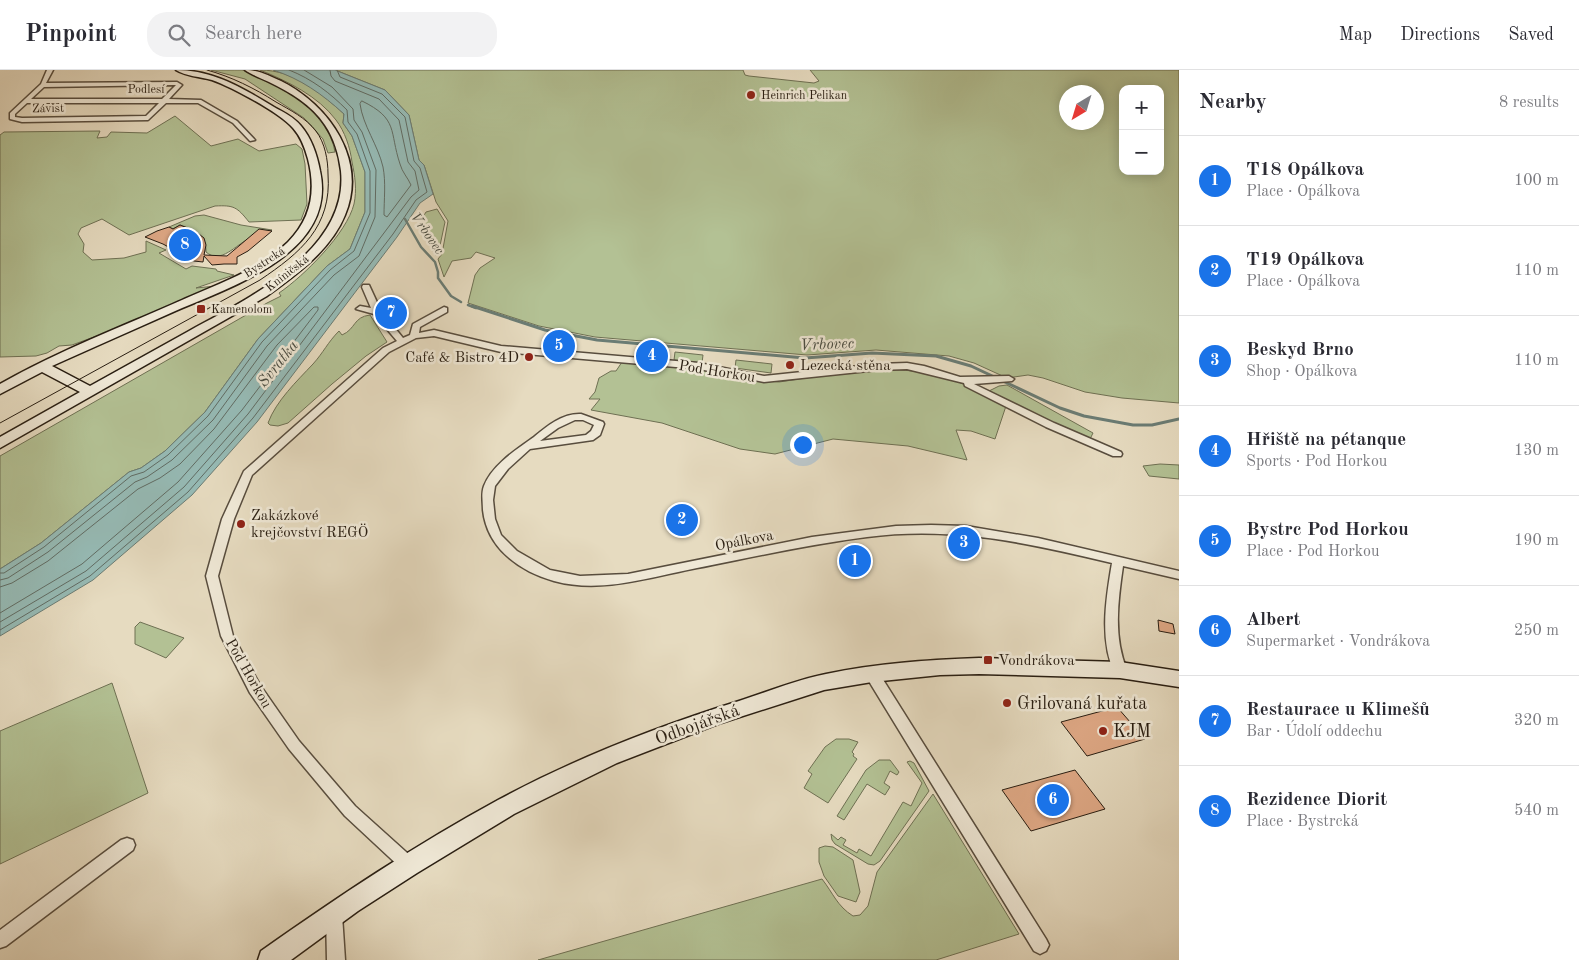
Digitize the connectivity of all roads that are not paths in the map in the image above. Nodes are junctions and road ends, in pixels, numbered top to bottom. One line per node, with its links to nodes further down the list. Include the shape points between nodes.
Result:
1 (50, 70): 4 (street, Závist)
2 (180, 70): 13 (street, Bystrcká, via 233,84 298,128 314,164 317,182 318,198 312,215 298,238 243,277)
3 (249, 70): 17 (street, Kníničská, via 294,91 329,121 339,139 347,181 344,206 336,224 303,263 276,284)
4 (43, 84): 5 (street, via 179,85); 6 (street, Závist)
5 (165, 100): 6 (street, Podlesí); 6 (street, Závist, via 148,118 12,118 12,114); 7 (street, Podlesí, via 203,103 235,122)
6 (27, 102)
7 (252, 140)
8 (366, 287): 11 (street)
9 (360, 309): 11 (street)
10 (444, 310): 12 (street, Pod Horkou, via 416,326)
11 (376, 312): 12 (street)
12 (407, 338): 15 (street, Pod Horkou, via 434,333 501,349 699,366 764,378 906,366); 27 (street, Pod Horkou, via 386,350 248,473 228,519 212,576 227,636 255,689 294,744 350,811)
13 (42, 366): 16 (street, Bystrcká); 17 (street)
14 (1008, 379): 15 (street, Pod Horkou)
15 (959, 380): 20 (street, Pod Horkou)
16 (0, 390)
17 (91, 392): 18 (street, Kníničská)
18 (0, 443)
19 (530, 446): 19 (street, Opálkova, via 589,438 596,433 599,424 586,417 560,422); 21 (street, Opálkova, via 498,471 490,485 491,527 507,550 518,559 563,578 591,581 622,579 800,545 928,527 983,533)
20 (1117, 454)
21 (1118, 561): 22 (street, Opálkova); 23 (street, via 1111,608 1115,658)
22 (1179, 576)
23 (1120, 670): 24 (street, Odbojářská, via 979,666); 25 (street, Odbojářská)
24 (872, 674): 27 (street, Odbojářská, via 824,682 741,708 610,756 506,807); 30 (street)
25 (1179, 679)
26 (127, 845): 29 (street)
27 (409, 865): 28 (street, Odbojářská)
28 (334, 915): 31 (street, Odbojářská); 32 (street)
29 (0, 940)
30 (1040, 945)
31 (270, 960)
32 (336, 960)

